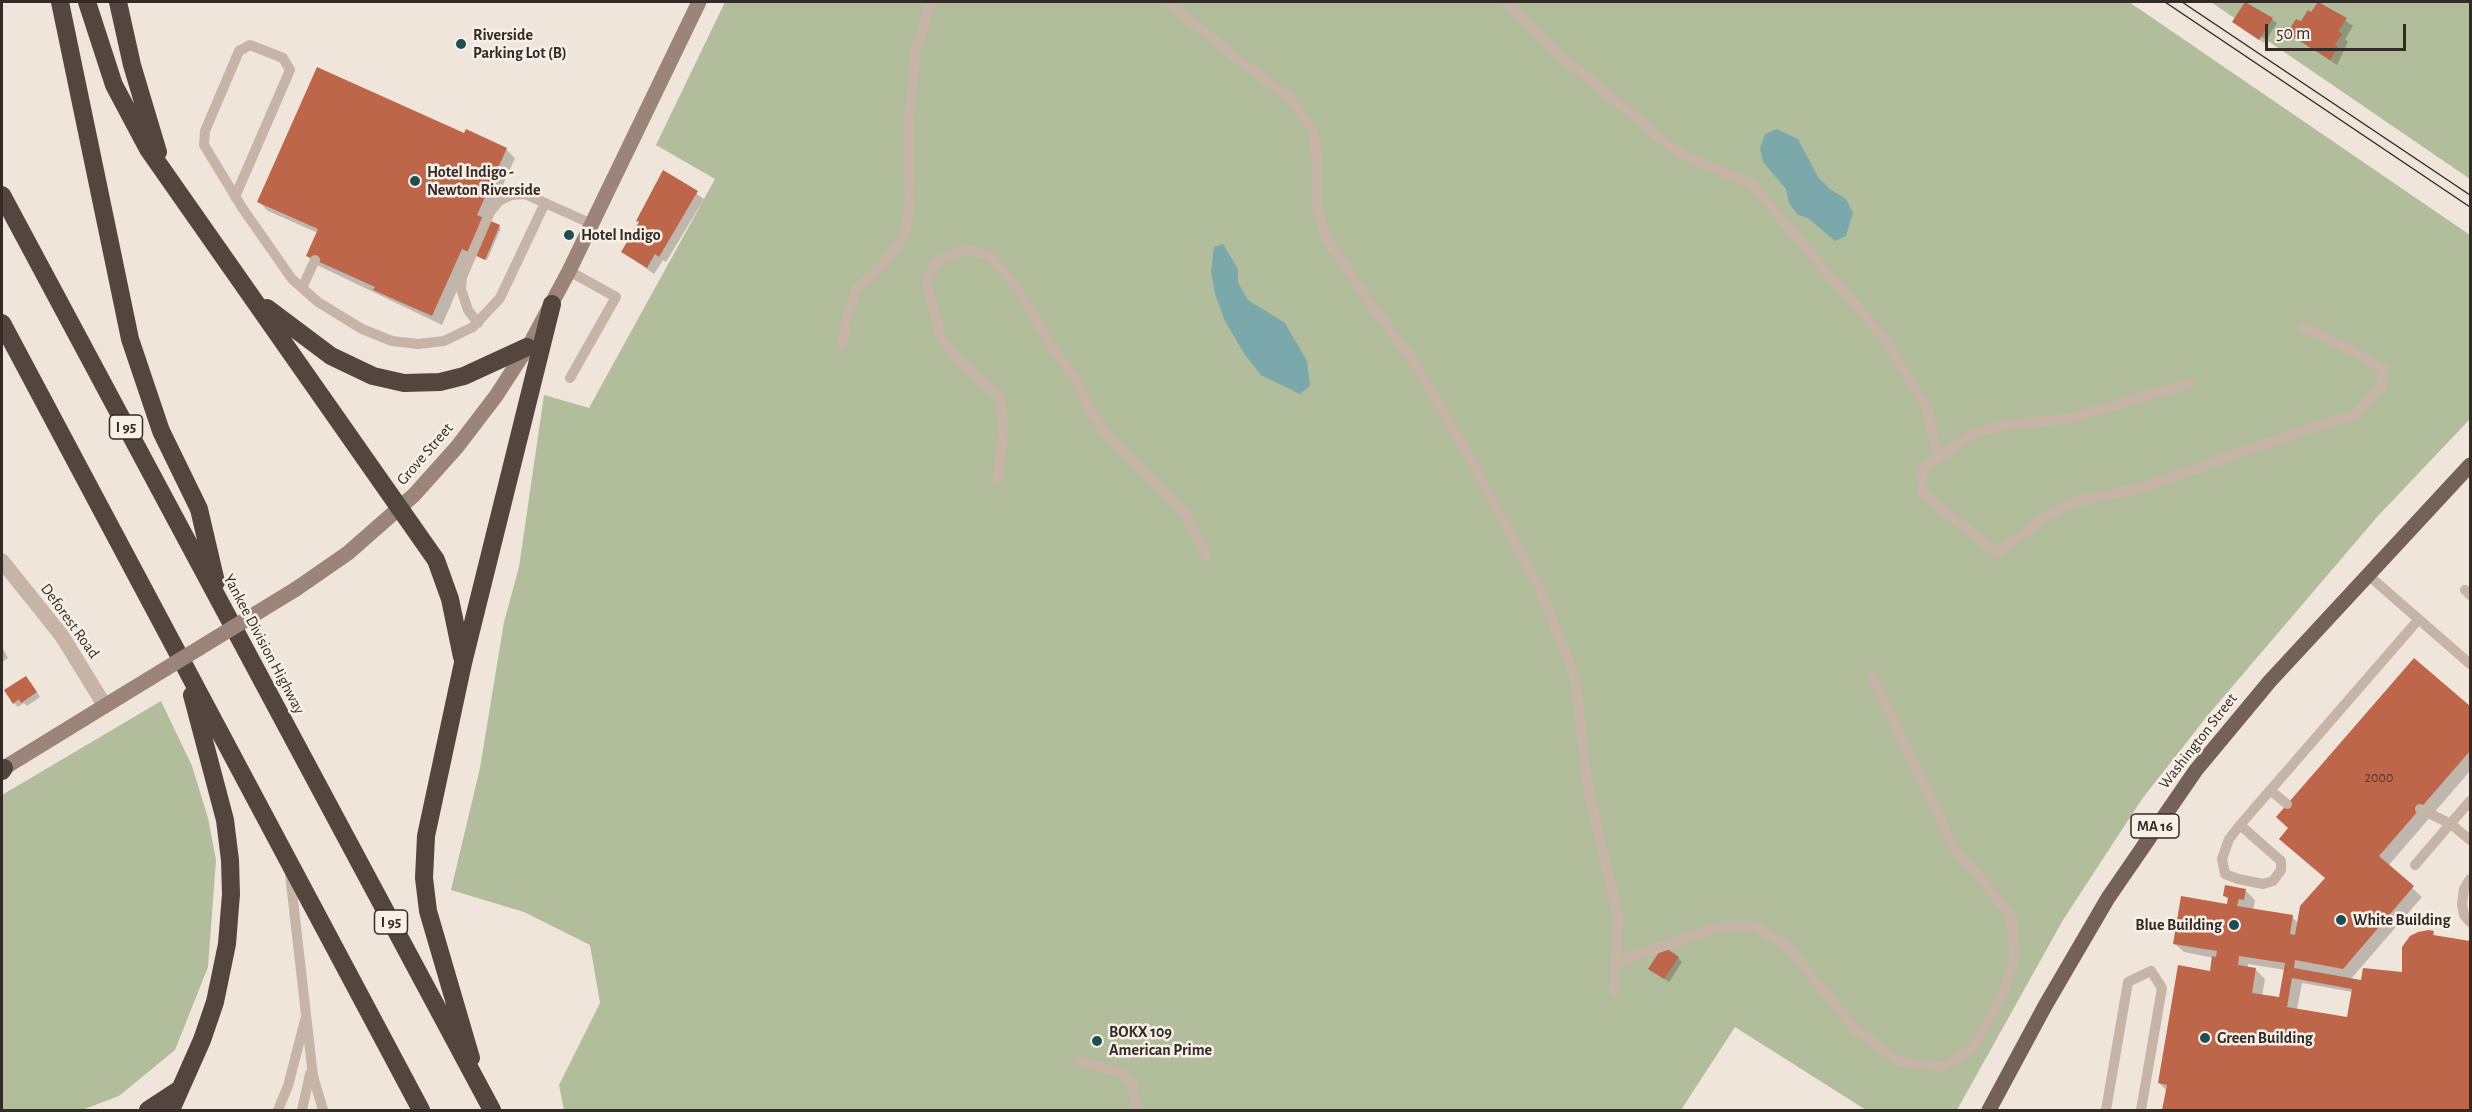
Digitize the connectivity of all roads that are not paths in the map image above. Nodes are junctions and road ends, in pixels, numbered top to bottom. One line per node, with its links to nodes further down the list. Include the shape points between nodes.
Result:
1 (60, 2): 32 (highway, via 130,339 160,431 199,509)
2 (87, 2): 8 (highway, via 117,92)
3 (118, 2): 8 (highway, via 132,65)
4 (699, 2): 12 (main road, Grove Street)
5 (931, 2): 21 (lane, via 915,53 909,125 910,203 904,237 856,290)
6 (1168, 2): 51 (lane, via 1291,99 1312,131 1317,159 1317,208 1325,236 1412,359 1541,591 1575,677 1587,783 1618,917)
7 (1504, 2): 25 (lane, via 1562,57 1680,154 1750,183 1883,337 1927,408)
8 (165, 174): 16 (highway)
9 (2, 195): 32 (highway, Yankee Division Highway / I 95)
10 (235, 197): 10 (lane, via 290,70 283,58 250,45 239,51 203,138); 15 (lane)
11 (545, 203): 12 (lane); 19 (lane, via 500,298); 19 (lane, via 525,194 511,195 490,212 461,282 468,310)
12 (592, 224): 14 (main road, Grove Street)
13 (315, 260): 15 (lane)
14 (569, 271): 17 (main road, Grove Street); 23 (lane, via 616,297)
15 (302, 288): 19 (lane, via 362,329 399,343 444,341)
16 (247, 291): 22 (highway, via 331,356 389,380 452,380); 28 (highway)
17 (552, 304): 22 (main road, Grove Street); 34 (highway)
18 (2, 323): 36 (highway)
19 (478, 323)
20 (2303, 327): 25 (lane, via 2384,370 2381,388 2354,416 2313,426 2139,489 2074,502 2053,512 1996,553 1923,494 1921,470)
21 (842, 345)
22 (527, 347): 28 (main road, Grove Street, via 464,439)
23 (570, 378)
24 (2190, 383): 25 (lane, via 2068,419 2012,424 1974,433)
25 (1938, 458)
26 (2470, 465): 31 (main road, Washington Street / MA 16)
27 (998, 479): 29 (lane, via 1003,426 1000,397 955,357 940,335 926,280 936,262 964,249 988,255 1014,284 1077,380 1090,411 1108,436 1185,513)
28 (401, 507): 34 (highway, via 444,578); 38 (main road, Grove Street, bridge, via 348,553 296,589)
29 (1206, 555)
30 (2, 561): 38 (street, Deforest Road, via 62,636)
31 (2368, 575): 33 (lane); 66 (main road, Washington Street / MA 16, via 2243,711 2159,822 2085,934)
32 (222, 607): 56 (highway, Yankee Division Highway / I 95)
33 (2419, 619): 35 (lane); 40 (lane)
34 (463, 663): 56 (highway, via 429,813 424,878 430,920)
35 (2470, 664)
36 (185, 668): 47 (highway); 57 (highway, via 225,820 231,894 218,991)
37 (1872, 676): 51 (lane, via 1954,848 2012,915 2015,956 2001,999 1972,1048 1943,1067 1898,1061 1856,1030 1787,945 1755,926 1721,926)
38 (105, 706): 39 (main road, Grove Street)
39 (2, 769)
40 (2270, 790): 42 (lane); 45 (lane)
41 (2470, 801): 44 (lane)
42 (2287, 804)
43 (2420, 809): 44 (lane)
44 (2451, 824): 46 (lane); 48 (lane)
45 (2240, 825): 45 (lane, via 2281,861 2281,870 2273,881 2264,884 2238,879 2223,870 2226,847)
46 (2470, 840)
47 (289, 865): 53 (lane); 63 (highway)
48 (2415, 865)
49 (2470, 879): 50 (lane, via 2462,904)
50 (2470, 922)
51 (1615, 963): 52 (lane)
52 (1614, 991)
53 (306, 1014): 54 (lane); 60 (lane)
54 (311, 1056): 61 (lane); 62 (lane)
55 (1079, 1061): 65 (lane, via 1122,1073 1132,1082)
56 (479, 1088): 64 (highway, Yankee Division Highway / I 95)
57 (180, 1089): 58 (highway); 59 (highway)
58 (148, 1110)
59 (171, 1110)
60 (278, 1110)
61 (302, 1110)
62 (323, 1110)
63 (421, 1110)
64 (492, 1110)
65 (1137, 1110)
66 (1989, 1110)
67 (2106, 1110): 68 (lane, via 2128,982 2151,971 2162,988)
68 (2141, 1110)

